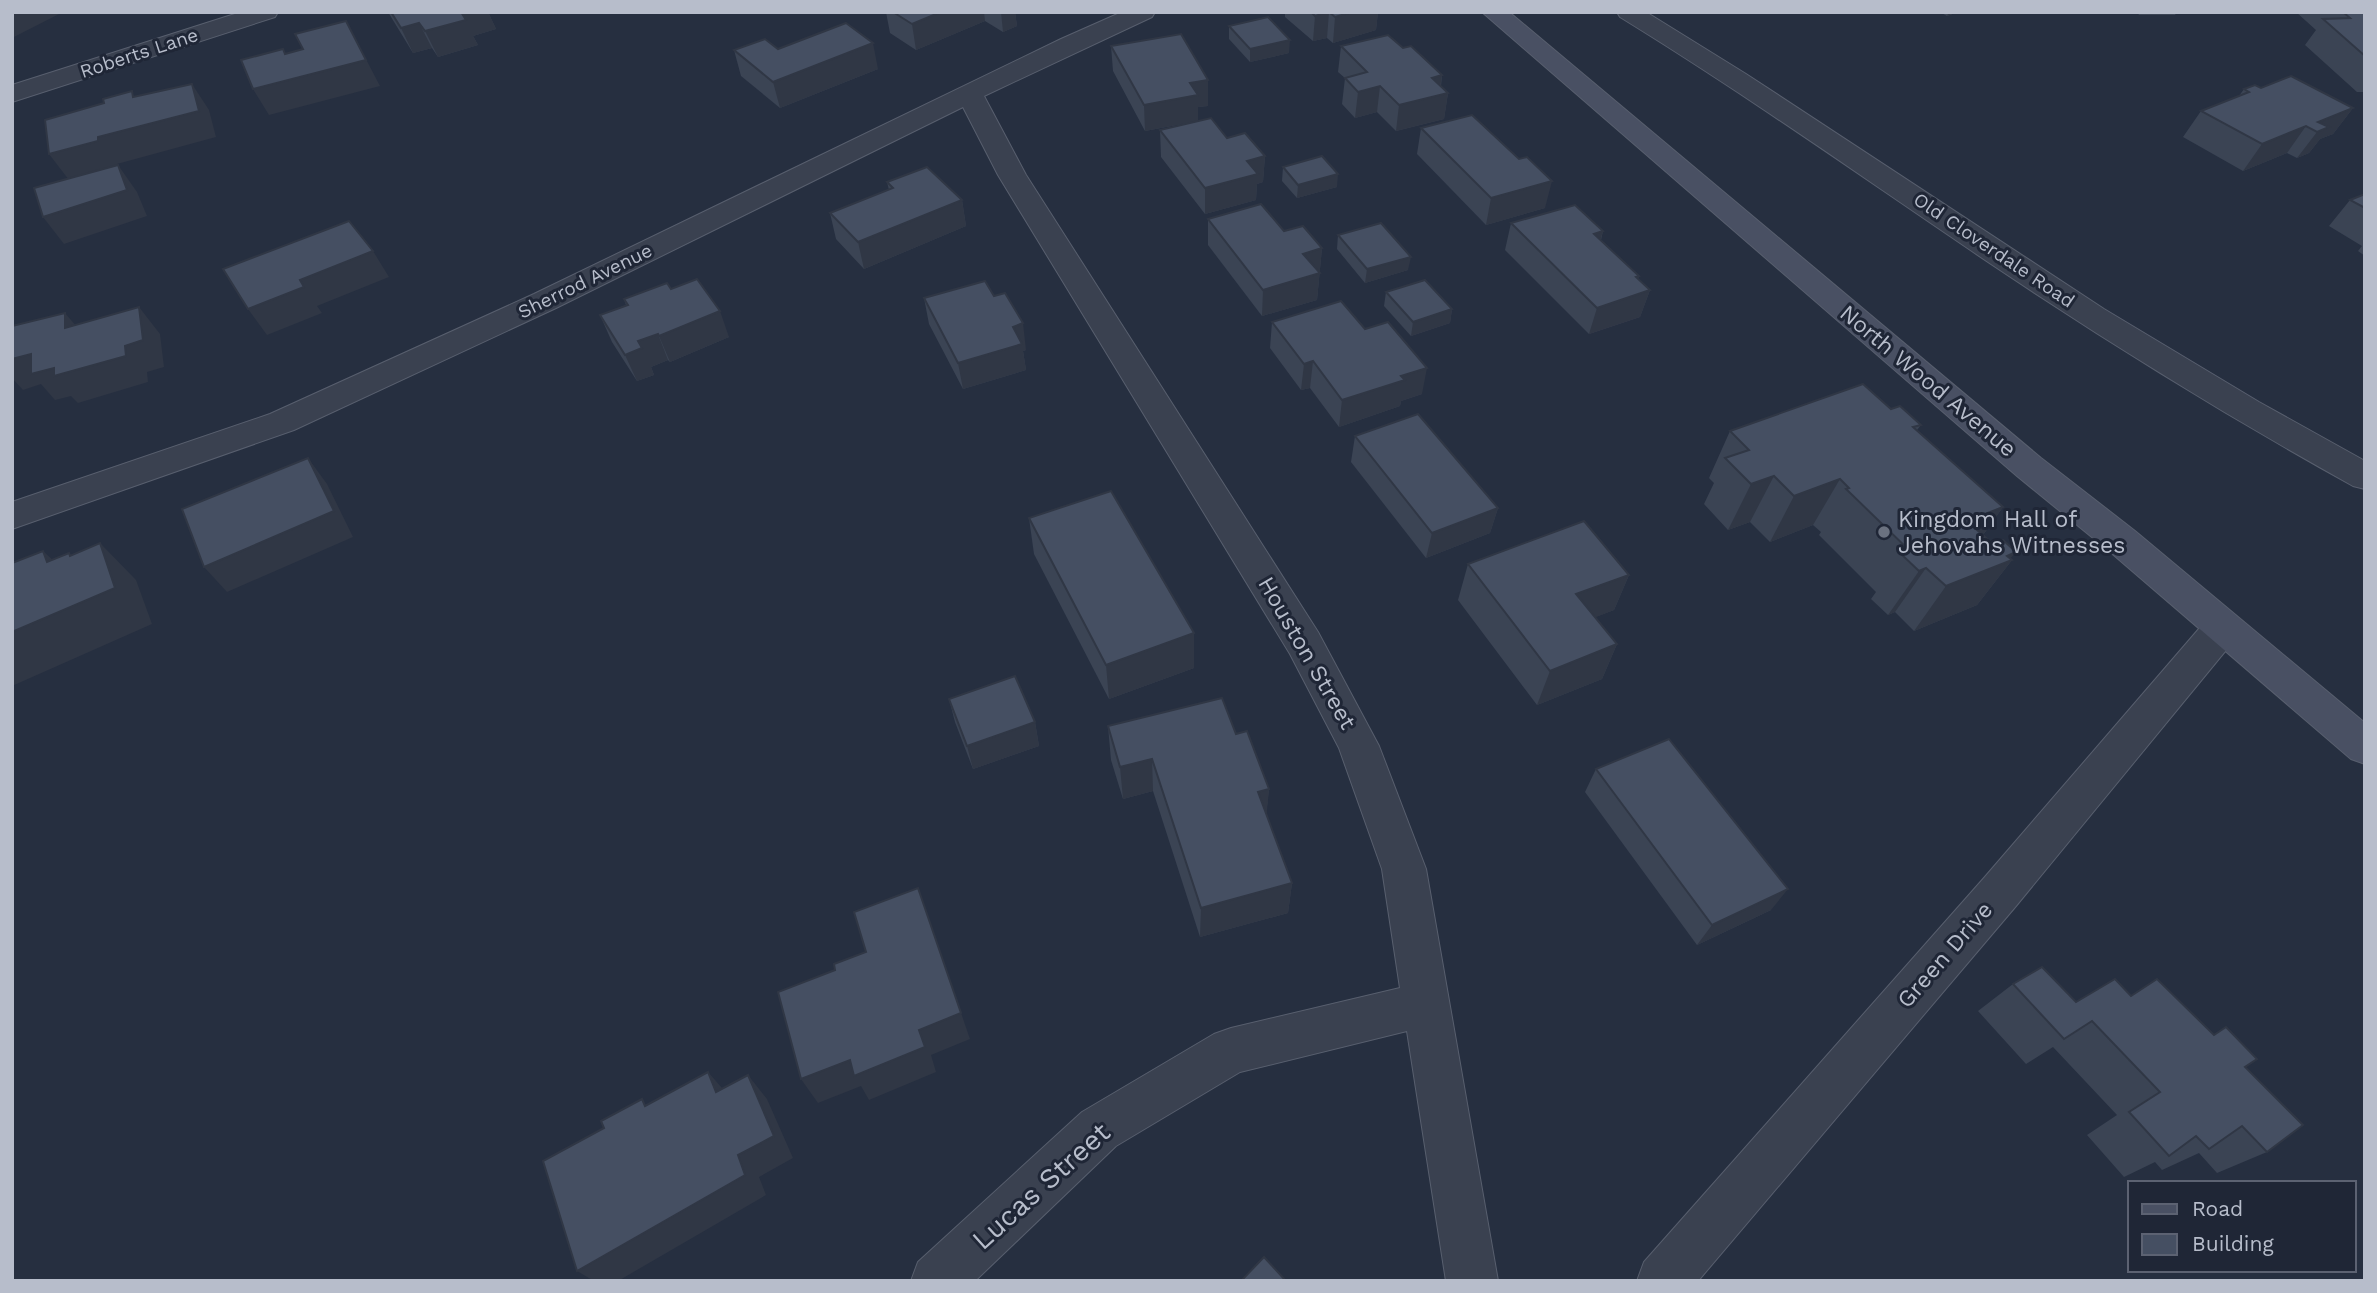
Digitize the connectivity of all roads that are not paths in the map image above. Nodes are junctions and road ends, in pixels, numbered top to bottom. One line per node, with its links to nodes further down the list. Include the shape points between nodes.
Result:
1 (266, 12): 5 (street, Roberts Lane)
2 (1143, 12): 6 (street, Sherrod Avenue)
3 (1494, 12): 9 (main road, North Wood Avenue)
4 (1629, 12): 7 (street, Old Cloverdale Road, via 2055,292)
5 (12, 93)
6 (969, 93): 8 (street, Sherrod Avenue, via 545,301 282,422); 11 (street, Houston Street, via 1012,175 1304,643 1359,746 1404,869)
7 (2365, 477)
8 (12, 516)
9 (2223, 627): 10 (main road, North Wood Avenue); 14 (street, Green Drive)
10 (2365, 747)
11 (1426, 1004): 12 (street, Lucas Street, via 1231,1051 1099,1129); 13 (street, Houston Street)
12 (937, 1281)
13 (1472, 1281)
14 (1663, 1281)

